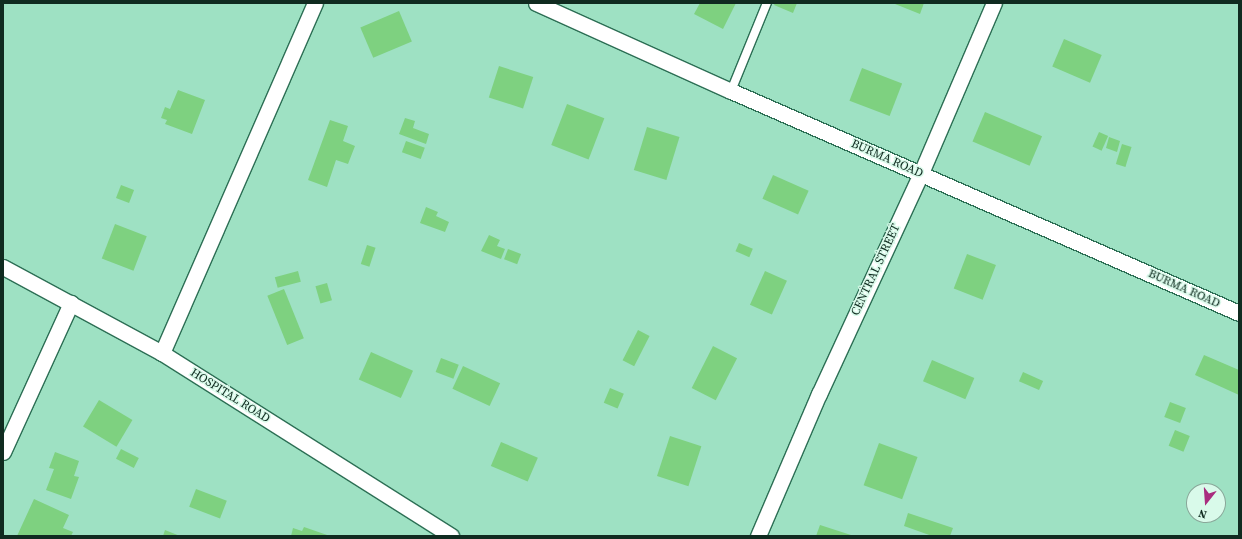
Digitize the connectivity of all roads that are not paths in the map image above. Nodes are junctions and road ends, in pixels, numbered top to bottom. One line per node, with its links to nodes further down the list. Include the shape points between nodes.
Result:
1 (315, 3): 10 (street)
2 (536, 3): 5 (street, BURMA ROAD)
3 (767, 3): 5 (lane)
4 (994, 3): 6 (street, CENTRAL STREET)
5 (731, 91): 6 (street, BURMA ROAD)
6 (920, 173): 9 (street, BURMA ROAD); 13 (street, CENTRAL STREET, via 819,394)
7 (3, 267): 8 (street, HOSPITAL ROAD)
8 (71, 303): 10 (street, HOSPITAL ROAD); 11 (street)
9 (1239, 313)
10 (162, 353): 12 (street, HOSPITAL ROAD)
11 (3, 452)
12 (451, 536)
13 (758, 536)

